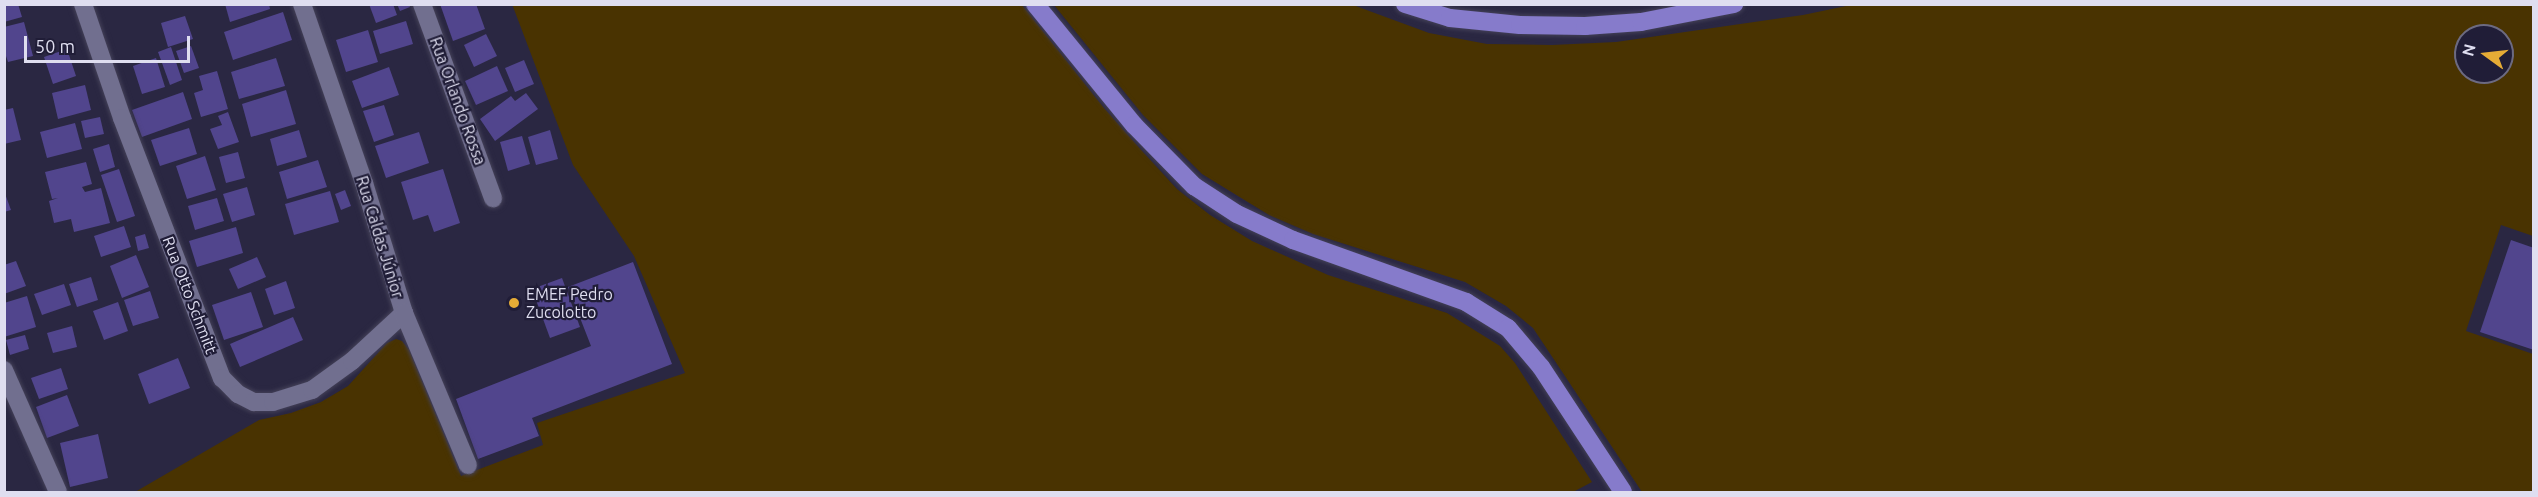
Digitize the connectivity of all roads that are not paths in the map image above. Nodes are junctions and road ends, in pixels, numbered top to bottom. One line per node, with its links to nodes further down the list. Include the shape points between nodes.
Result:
1 (83, 4): 8 (street, Rua Otto Schmitt, via 122,118 222,378 238,394 254,402 273,402 312,390 352,361)
2 (302, 4): 8 (street, Rua Caldas Júnior)
3 (422, 4): 7 (street, Rua Orlando Rossa)
4 (1035, 4): 12 (main road, via 1134,125 1194,186 1237,214 1293,240 1466,302 1508,328 1541,367)
5 (1405, 4): 6 (main road, via 1450,18 1585,26 1641,22)
6 (1734, 4)
7 (494, 198)
8 (404, 313): 10 (street, Rua Caldas Júnior)
9 (4, 370): 11 (street)
10 (468, 465)
11 (57, 492)
12 (1623, 492)

